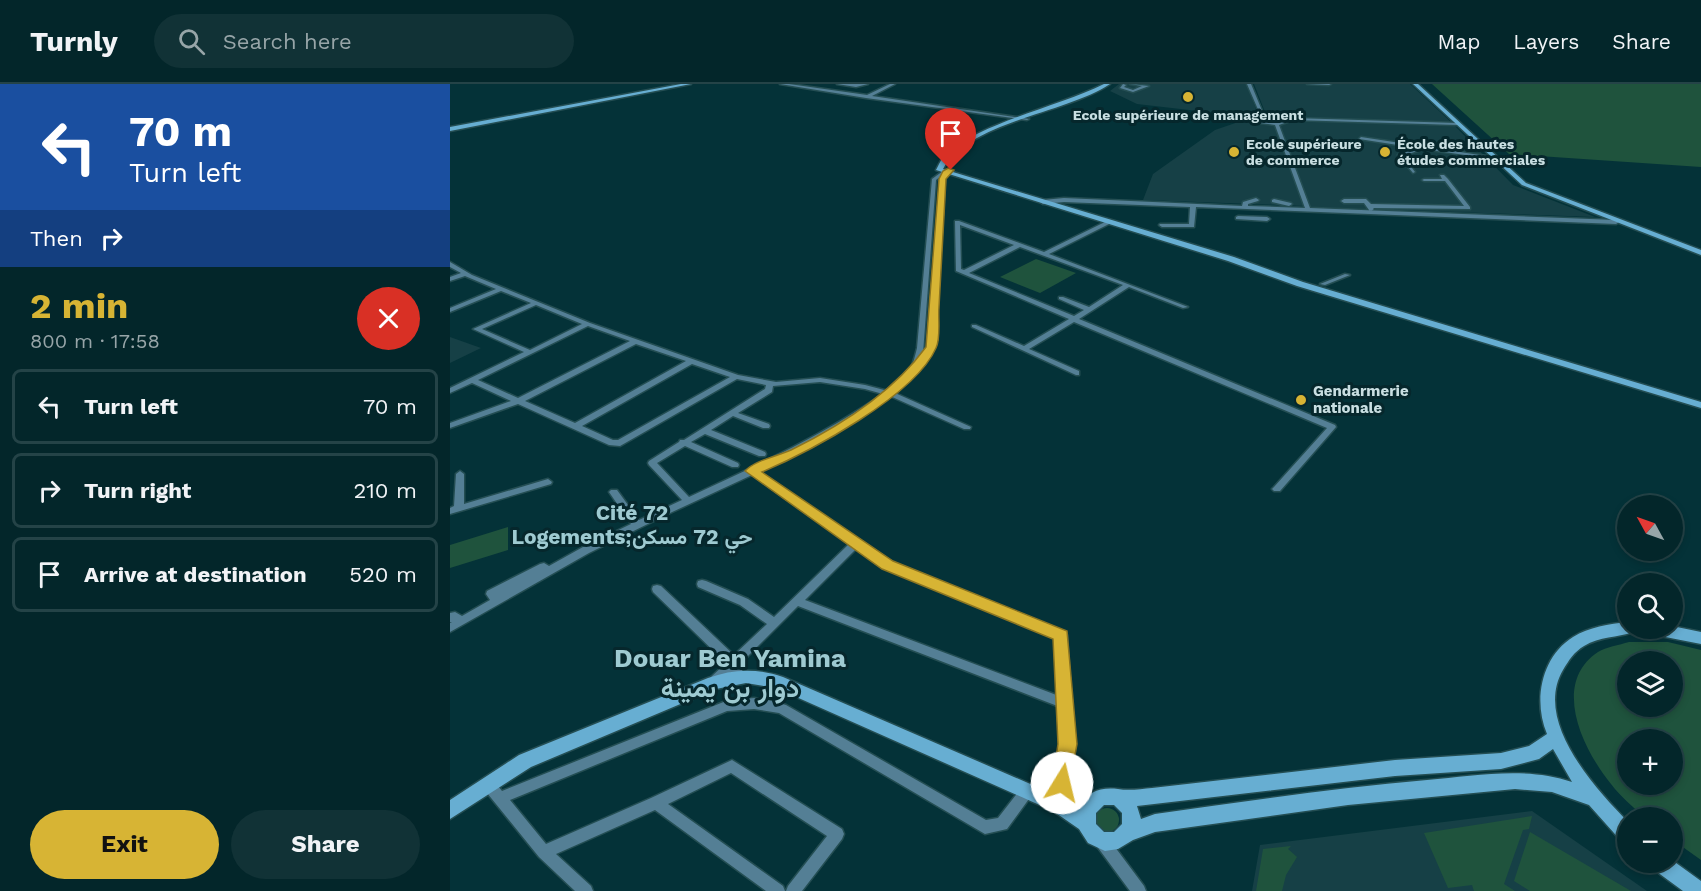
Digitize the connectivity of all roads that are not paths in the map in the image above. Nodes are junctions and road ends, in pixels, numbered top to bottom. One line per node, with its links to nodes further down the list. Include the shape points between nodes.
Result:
1 (679, 84): 23 (main road)
2 (689, 84): 23 (main road)
3 (783, 84): 17 (street)
4 (839, 84): 5 (street)
5 (866, 84)
6 (893, 84): 17 (street)
7 (1107, 84): 19 (main road)
8 (1113, 84): 16 (street); 19 (main road, via 1087,99)
9 (1132, 84): 15 (street)
10 (1249, 84): 18 (street)
11 (1309, 84): 12 (street)
12 (1329, 84)
13 (1415, 84): 22 (main road)
14 (1421, 84): 50 (main road, via 1520,176)
15 (1137, 85): 16 (street); 16 (street, via 1147,86 1133,91)
16 (1126, 86)
17 (864, 98): 19 (street)
18 (1261, 113): 20 (street, via 1281,113); 21 (street, via 1254,118)
19 (1023, 119): 27 (main road, via 990,130 945,159 938,168)
20 (1292, 119): 21 (street); 22 (street)
21 (1276, 123): 39 (street)
22 (1457, 124): 26 (main road)
23 (450, 128)
24 (1361, 138): 25 (street)
25 (1423, 147): 26 (street); 28 (street, via 1400,155)
26 (1493, 158): 45 (main road, via 1532,189)
27 (948, 171): 32 (main road); 35 (main road); 72 (street, via 931,347); 72 (street, via 934,179)
28 (1413, 172)
29 (1424, 180): 38 (street, via 1444,178 1468,208)
30 (1175, 200): 36 (street)
31 (1256, 200): 40 (street, via 1245,203)
32 (1055, 201): 35 (street); 36 (street); 57 (main road)
33 (1274, 201): 39 (street)
34 (1344, 201): 38 (street, via 1366,201)
35 (1043, 202): 44 (main road)
36 (1167, 205): 37 (street)
37 (1193, 206): 40 (street); 46 (street, via 1192,226)
38 (1370, 206): 42 (street)
39 (1307, 207): 41 (street); 42 (street)
40 (1245, 208): 41 (street)
41 (1259, 208): 43 (street, via 1263,220)
42 (1374, 213): 45 (street)
43 (1238, 218)
44 (1109, 222): 47 (street); 81 (main road)
45 (1616, 222): 50 (main road)
46 (1162, 225)
47 (1089, 231): 48 (street); 51 (street)
48 (1096, 234)
49 (1019, 245): 51 (street); 54 (street); 54 (street, via 957,222 958,270)
50 (1701, 251)
51 (1044, 254): 58 (street)
52 (450, 264): 53 (street)
53 (466, 273): 56 (street); 59 (street)
54 (964, 273): 65 (street)
55 (1347, 275): 57 (street)
56 (450, 279)
57 (1323, 284): 79 (main road)
58 (1128, 285): 62 (street); 63 (street)
59 (501, 289): 61 (street); 64 (street)
60 (1061, 298): 63 (street)
61 (536, 303): 66 (street); 70 (street, via 476,329)
62 (1185, 307)
63 (1089, 309): 65 (street)
64 (450, 310)
65 (1074, 319): 69 (street); 94 (street, via 1332,427)
66 (588, 324): 68 (street); 70 (street)
67 (974, 326): 69 (street)
68 (634, 342): 71 (street); 80 (street)
69 (1024, 349): 73 (street)
70 (529, 352): 75 (street)
71 (690, 362): 74 (street); 84 (street)
72 (916, 369): 78 (street)
73 (1076, 373)
74 (736, 377): 76 (street); 84 (street, via 620,443 605,441)
75 (472, 380): 77 (street); 80 (street)
76 (770, 383): 78 (street, via 820,380); 82 (street, via 769,390)
77 (450, 391)
78 (889, 393): 86 (street); 91 (street, via 834,431)
79 (1701, 398)
80 (520, 400): 83 (street); 84 (street)
81 (1701, 405)
82 (731, 413): 85 (street); 87 (street)
83 (450, 426)
84 (578, 426)
85 (766, 426)
86 (967, 427)
87 (703, 430): 88 (street); 89 (street)
88 (683, 442): 90 (street); 96 (street, via 652,463)
89 (762, 454)
90 (735, 465)
91 (752, 471): 96 (street); 99 (street)
92 (460, 474): 97 (street)
93 (548, 482): 97 (street)
94 (1277, 489)
95 (614, 492): 98 (street)
96 (687, 500): 98 (street)
97 (454, 510)
98 (638, 525): 103 (street, via 548,572 544,567 491,594 496,601)
99 (855, 544): 102 (street); 110 (street, via 898,570 1061,635)
100 (702, 585): 104 (street, via 744,602)
101 (657, 589): 109 (street)
102 (796, 601): 104 (street); 110 (street)
103 (455, 620): 105 (street)
104 (774, 623): 109 (street)
105 (450, 628)
106 (1617, 630): 111 (main road, via 1584,638 1559,660 1548,694)
107 (1683, 633): 108 (main road)
108 (1699, 636)
109 (736, 669): 112 (main road, via 713,683 558,745); 113 (main road, via 778,682)
110 (1065, 704): 119 (street, via 1068,744)
111 (1556, 737): 114 (main road); 116 (main road, via 1533,753 1501,761 1395,768)
112 (488, 784): 115 (street); 120 (main road)
113 (1027, 792): 115 (street, via 1002,824 985,827 782,709 746,702 726,706); 119 (main road)
114 (1590, 797): 122 (main road); 123 (main road, via 1552,783 1515,781 1348,796 1155,823)
115 (500, 798): 125 (street)
116 (1118, 798): 117 (main road, via 1105,796); 123 (main road, via 1131,813)
117 (1093, 802): 119 (main road); 121 (main road)
118 (656, 803): 125 (street); 128 (street); 129 (street, via 732,766 742,772 837,834)
119 (1059, 805): 121 (main road)
120 (450, 810)
121 (1086, 823): 124 (main road)
122 (1617, 825)
123 (1128, 833): 124 (main road, via 1116,841)
124 (1101, 840): 130 (street)
125 (544, 852): 127 (street)
126 (1675, 873): 131 (main road)
127 (586, 891)
128 (778, 891)
129 (793, 891)
130 (1139, 891)
131 (1699, 891)

